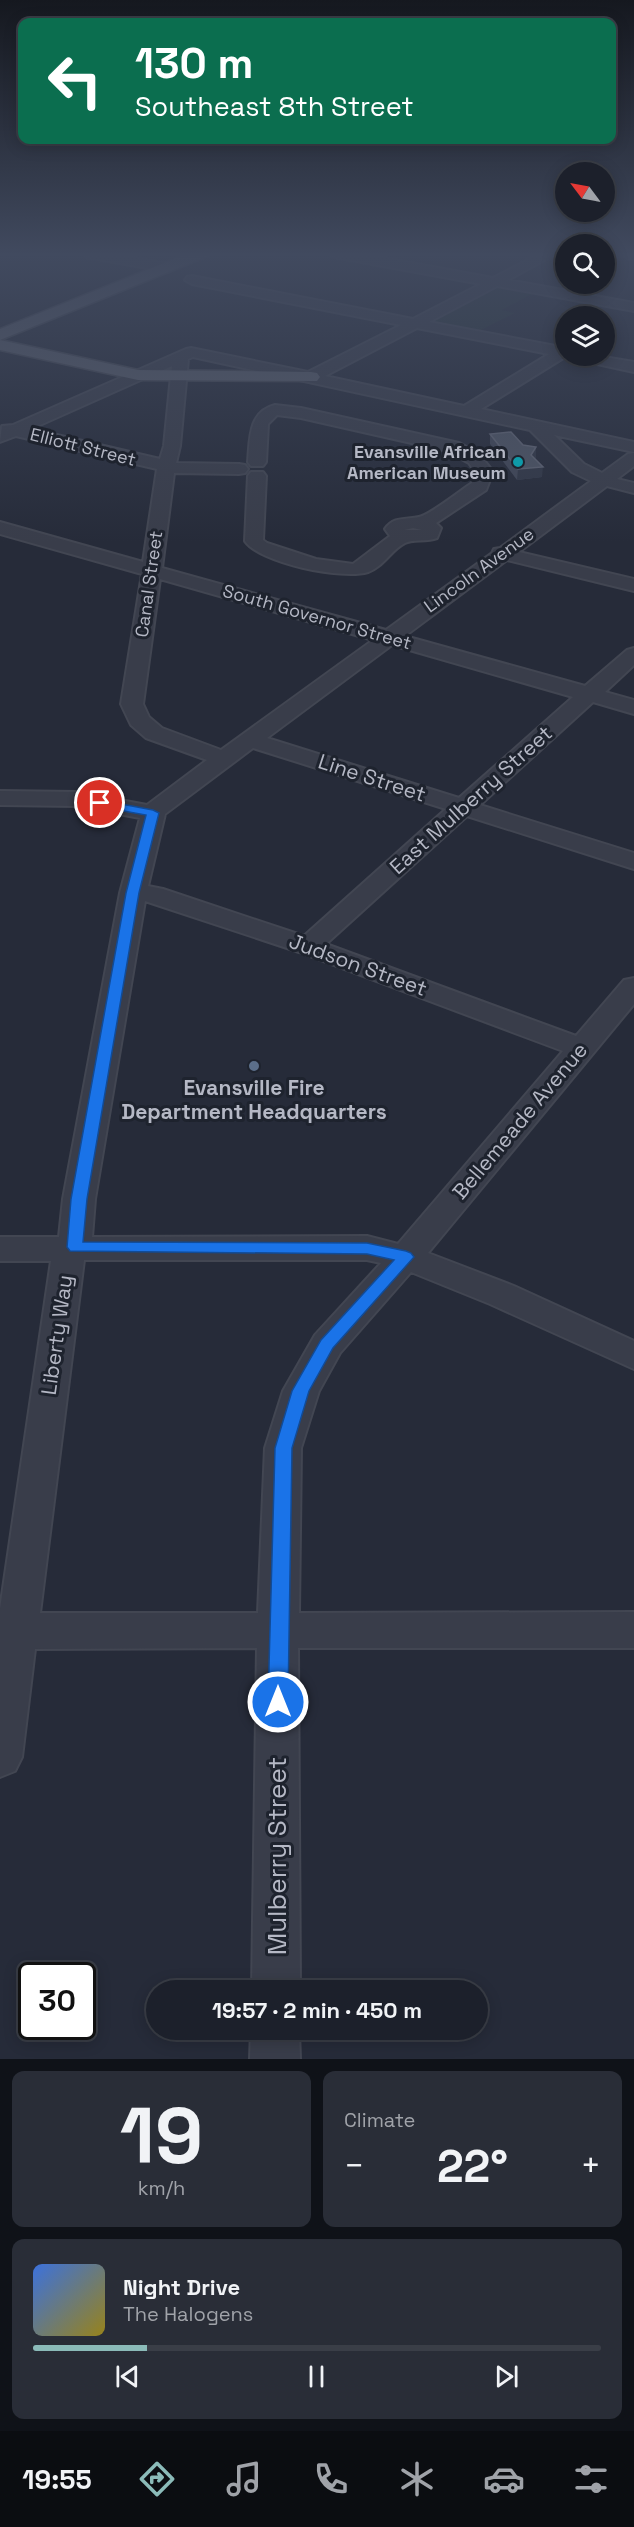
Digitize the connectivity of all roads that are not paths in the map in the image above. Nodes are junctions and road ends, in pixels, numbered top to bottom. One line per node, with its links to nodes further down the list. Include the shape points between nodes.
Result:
1 (19, 349): 7 (main road)
2 (366, 349): 9 (street)
3 (181, 356): 7 (street); 8 (street, Canal Street); 9 (street, via 191,352)
4 (555, 361): 10 (street)
5 (615, 363): 6 (street)
6 (634, 367)
7 (138, 375): 8 (main road); 12 (street)
8 (179, 376): 9 (main road); 15 (street, Canal Street)
9 (311, 377): 10 (street)
10 (467, 411): 11 (street)
11 (536, 426): 13 (street); 17 (street, via 578,468)
12 (5, 431): 15 (street, Elliott Street)
13 (634, 447)
14 (634, 458): 17 (street, Lincoln Avenue)
15 (166, 467): 16 (street, Elliott Street); 21 (street, Canal Street)
16 (260, 469): 16 (street, via 254,541 260,548 353,570 365,566 403,537 430,534 432,528 423,523 480,486 484,479 475,459 453,447 275,410 260,424)
17 (602, 480): 18 (street); 20 (street, Lincoln Avenue)
18 (634, 488)
19 (0, 528): 21 (street, South Governor Street)
20 (501, 553): 22 (street); 23 (street, Lincoln Avenue)
21 (152, 571): 23 (street, South Governor Street); 28 (street, Canal Street, via 132,704 139,720 154,732)
22 (634, 585)
23 (387, 637): 25 (street, South Governor Street); 27 (street, Lincoln Avenue)
24 (634, 654): 25 (street, East Mulberry Street)
25 (589, 695): 26 (street, South Governor Street); 30 (street, East Mulberry Street)
26 (634, 707)
27 (248, 739): 28 (street, Lincoln Avenue); 30 (street, Line Street)
28 (222, 758): 31 (street, Lincoln Avenue)
29 (0, 798): 31 (street, via 77,799)
30 (463, 807): 32 (street, Line Street); 34 (street, East Mulberry Street)
31 (153, 813): 33 (street, Liberty Way)
32 (634, 861)
33 (133, 893): 34 (street, Judson Street, via 154,894); 37 (street, Liberty Way, via 79,1199)
34 (308, 946): 36 (street, Judson Street)
35 (634, 986): 36 (street, Bellemeade Avenue)
36 (581, 1048): 39 (street, Bellemeade Avenue)
37 (75, 1247): 38 (street); 39 (street, via 367,1248); 42 (street, Liberty Way, via 68,1254)
38 (0, 1249)
39 (406, 1257): 40 (street); 43 (street, Mulberry Street, via 327,1344 301,1391 284,1448)
40 (634, 1356)
41 (634, 1630): 43 (street)
42 (9, 1631): 43 (street); 44 (street, Liberty Way)
43 (278, 1632): 45 (street, Mulberry Street)
44 (0, 1757)
45 (276, 1980)
46 (275, 2040): 47 (street)
47 (275, 2059)

